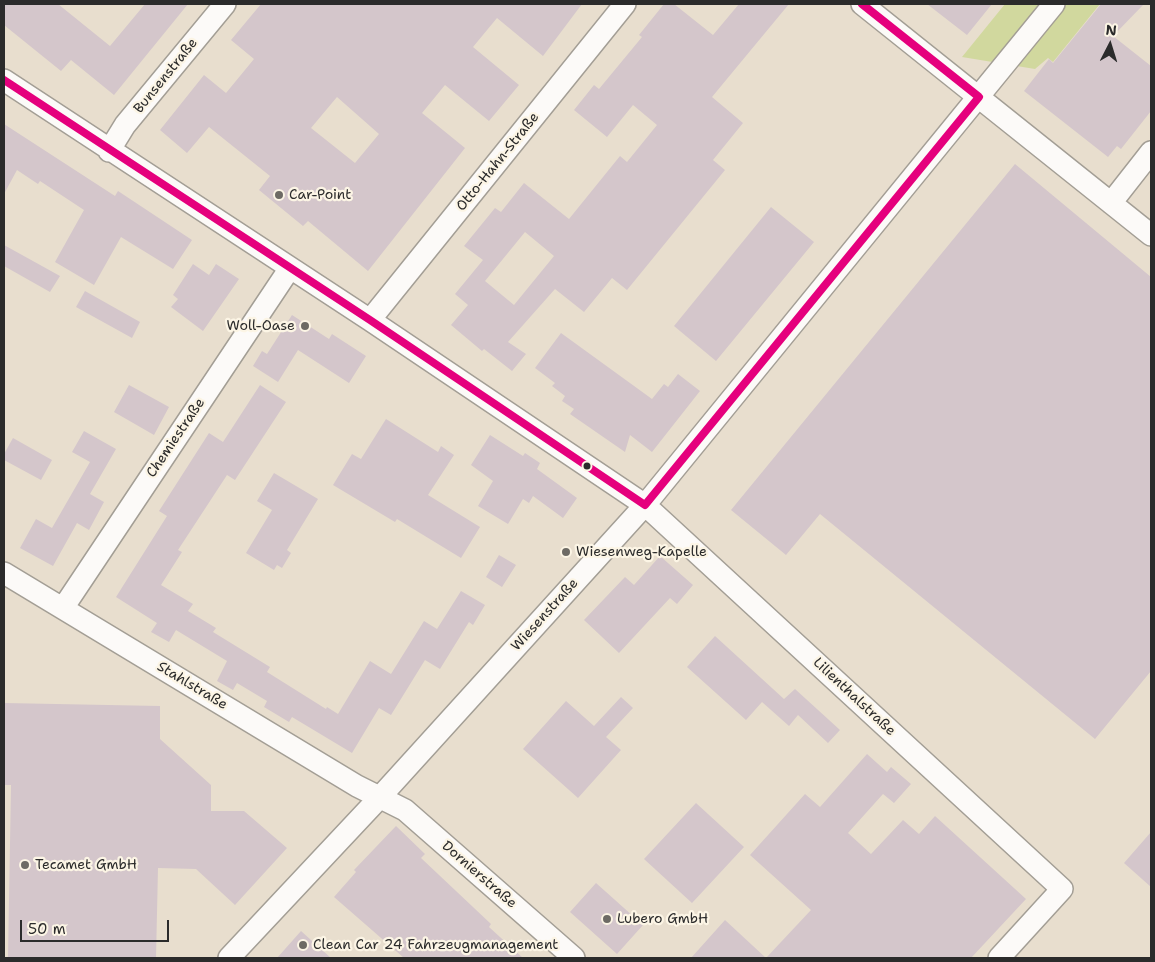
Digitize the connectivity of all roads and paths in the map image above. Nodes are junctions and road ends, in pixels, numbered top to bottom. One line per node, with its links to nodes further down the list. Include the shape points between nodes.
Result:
1 (225, 4): 7 (street, Bunsenstraße, via 125,126)
2 (625, 4): 12 (street, Otto-Hahn-Straße)
3 (862, 4): 6 (street)
4 (1054, 4): 6 (street, Wiesenstraße)
5 (4, 80): 7 (street, Lilienthalstraße)
6 (979, 97): 9 (street); 13 (street, Wiesenstraße)
7 (109, 151): 11 (street, Lilienthalstraße)
8 (1151, 152): 9 (street)
9 (1111, 203): 10 (street)
10 (1151, 235)
11 (290, 268): 12 (street, Lilienthalstraße); 15 (street, Chemiestraße)
12 (370, 320): 13 (street, Lilienthalstraße)
13 (645, 505): 16 (street, Wiesenstraße); 19 (street, Lilienthalstraße, via 1062,889)
14 (4, 573): 15 (street, Stahlstraße)
15 (63, 608): 16 (street, Stahlstraße, via 357,786)
16 (381, 796): 17 (street, Wiesenstraße); 18 (street, Dornierstraße, via 405,810)
17 (229, 958)
18 (574, 958)
19 (999, 958)

